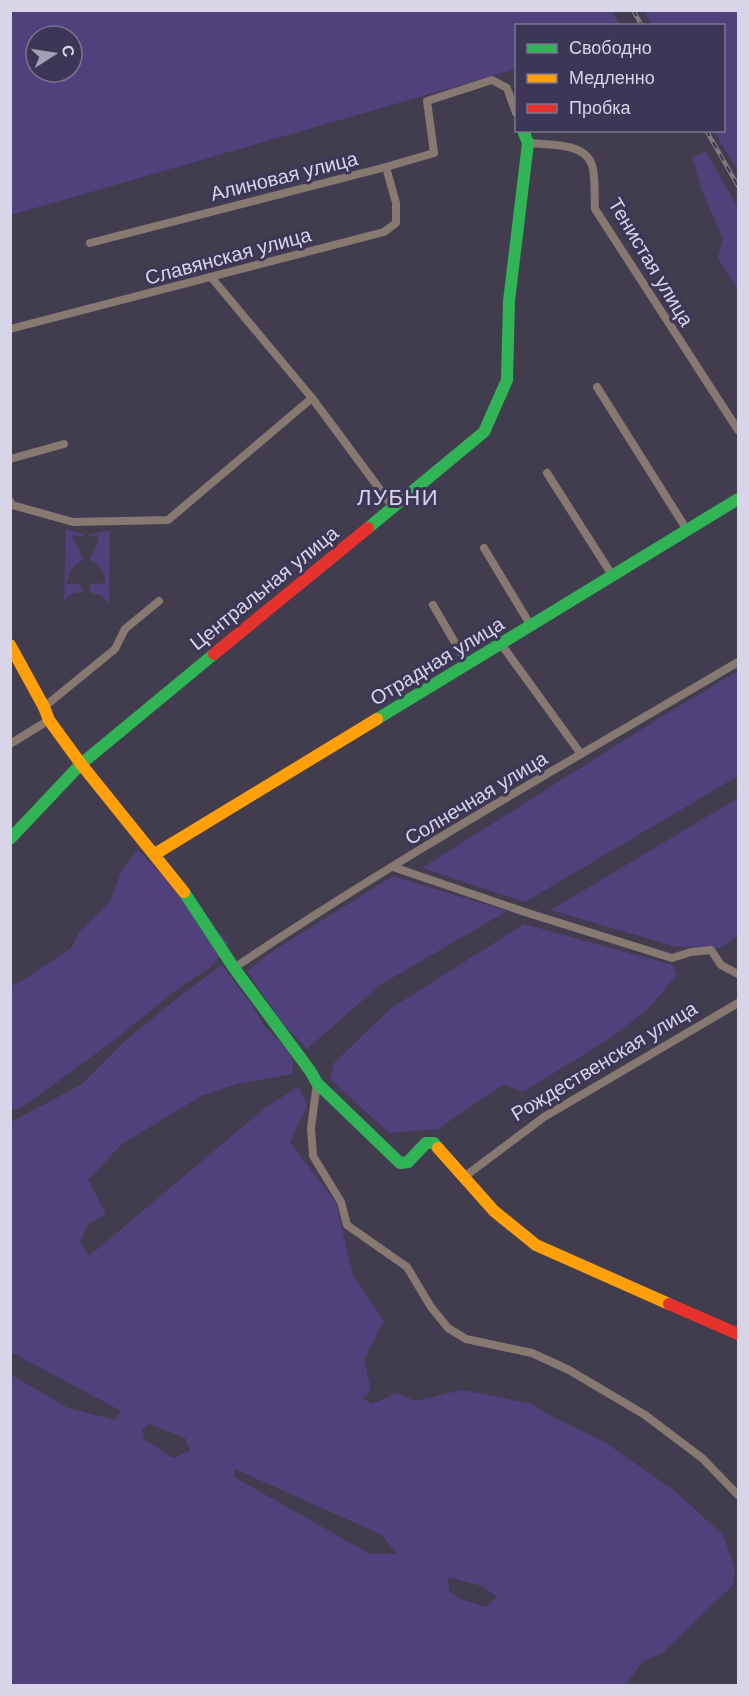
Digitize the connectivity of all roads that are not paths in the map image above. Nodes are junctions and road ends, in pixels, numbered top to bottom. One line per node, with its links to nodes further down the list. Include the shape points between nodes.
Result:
1 (515, 110): 4 (street, Алиновая улица, via 507,88 492,80 427,101 434,153)
2 (524, 132): 3 (street, Центральная улица)
3 (528, 143): 10 (street, Тенистая улица, via 576,149 587,157 592,165 595,209); 16 (street, Центральная улица, via 508,301 507,380 484,432)
4 (387, 167): 5 (street, Алиновая улица); 6 (street, Славянская улица, via 396,203 396,223 384,232)
5 (90, 243)
6 (211, 277): 7 (street, Славянская улица); 9 (street)
7 (10, 329)
8 (597, 387): 17 (street)
9 (312, 398): 15 (street, via 168,520 73,522); 16 (street)
10 (738, 430)
11 (64, 444): 12 (street)
12 (10, 459)
13 (547, 474): 19 (street)
14 (738, 499): 17 (street, Отрадная улица)
15 (11, 503)
16 (393, 507): 31 (street, Центральная улица)
17 (687, 530): 19 (street, Отрадная улица)
18 (484, 549): 22 (street)
19 (612, 575): 22 (street, Отрадная улица)
20 (159, 601): 27 (street, via 125,629 115,649)
21 (433, 604): 26 (street)
22 (531, 626): 24 (street, Отрадная улица)
23 (10, 645): 27 (street)
24 (501, 645): 26 (street, Отрадная улица); 30 (street)
25 (738, 662): 30 (street, Солнечная улица)
26 (468, 665): 33 (street, Отрадная улица)
27 (44, 707): 28 (street)
28 (49, 720): 29 (street); 31 (street)
29 (10, 744)
30 (581, 754): 34 (street, Солнечная улица)
31 (81, 764): 32 (street, Центральная улица); 33 (street)
32 (10, 838)
33 (155, 854): 35 (street)
34 (393, 867): 35 (street, Солнечная улица); 36 (street, via 672,958 711,950 722,964)
35 (234, 968): 38 (street)
36 (738, 974)
37 (738, 1003): 39 (street, Рождественская улица, via 544,1117)
38 (317, 1083): 39 (street, via 400,1163 408,1162 426,1143 434,1143); 41 (street, via 311,1128 313,1156 341,1202 347,1225 407,1267 448,1328 466,1340 532,1353 569,1370 645,1415 702,1458)
39 (464, 1177): 40 (street, via 501,1218 536,1245)
40 (738, 1334)
41 (738, 1495)

